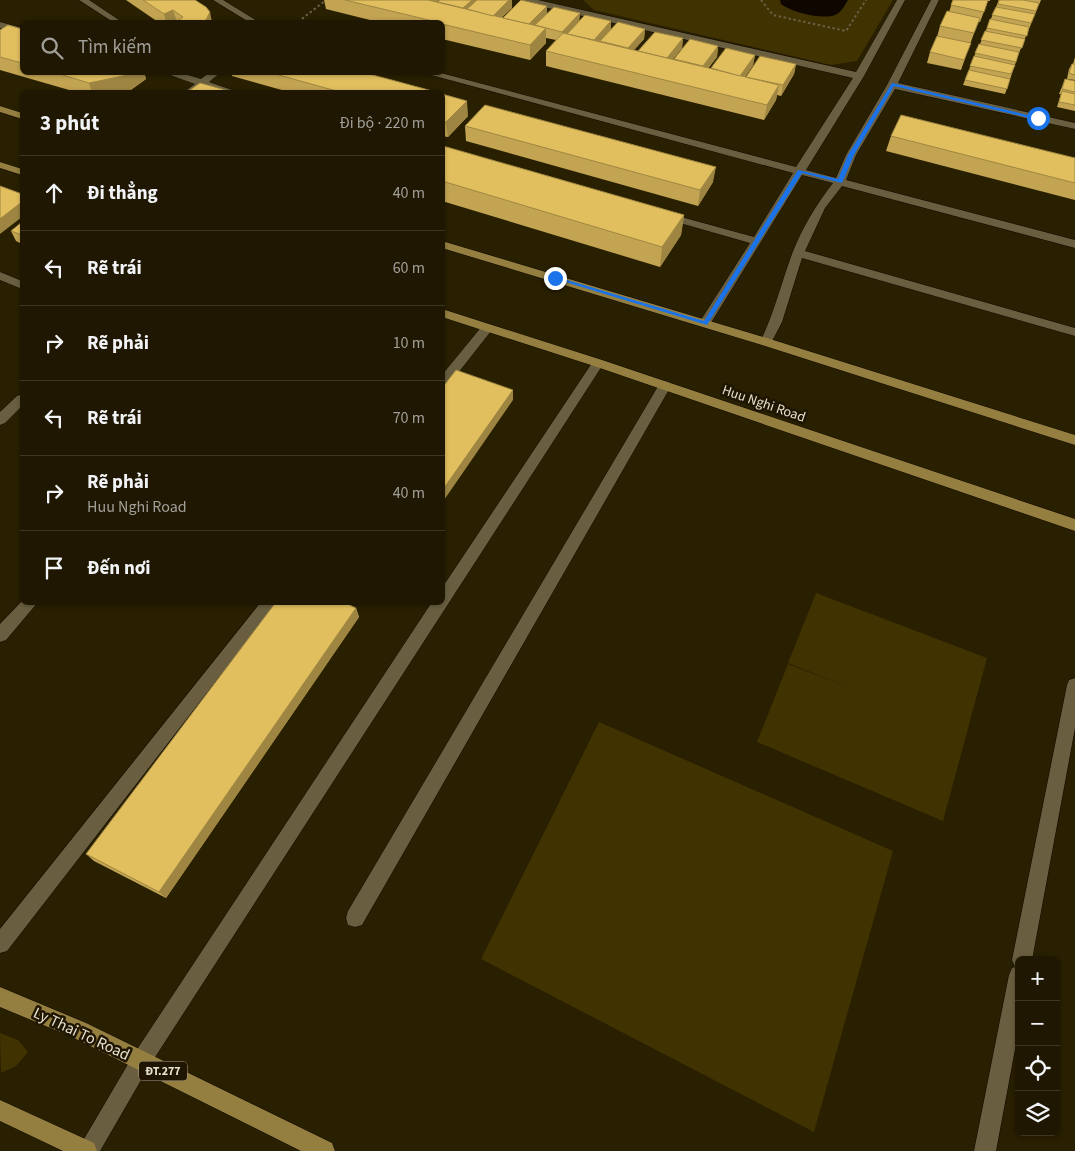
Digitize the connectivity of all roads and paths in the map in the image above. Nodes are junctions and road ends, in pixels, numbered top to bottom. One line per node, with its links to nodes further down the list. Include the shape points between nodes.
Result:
1 (82, 0): 12 (street)
2 (217, 0): 13 (street)
3 (326, 0): 14 (path)
4 (526, 0): 10 (street)
5 (578, 0): 11 (street)
6 (761, 0): 7 (path, via 773,15 846,31)
7 (866, 0)
8 (901, 0): 20 (street)
9 (935, 0): 22 (street)
10 (551, 2): 11 (street)
11 (568, 10): 20 (street)
12 (115, 20)
13 (252, 20)
14 (301, 20)
15 (0, 24): 16 (street)
16 (20, 30)
17 (176, 75): 21 (street)
18 (212, 75): 21 (street)
19 (435, 75): 30 (street)
20 (859, 76): 30 (street)
21 (201, 83): 23 (street); 24 (street)
22 (892, 84): 27 (street); 31 (street, via 851,155)
23 (192, 90)
24 (226, 90)
25 (0, 109): 26 (main road)
26 (20, 115)
27 (1075, 126)
28 (0, 165): 29 (main road)
29 (20, 171)
30 (800, 171): 31 (street); 33 (street)
31 (840, 182): 34 (street); 36 (street, via 820,208)
32 (652, 212): 33 (street)
33 (757, 241): 40 (street)
34 (1075, 244)
35 (445, 245): 40 (main road)
36 (798, 253): 42 (street); 43 (street, via 776,322)
37 (0, 276): 38 (street)
38 (20, 284)
39 (445, 314): 41 (main road, Huu Nghi Road)
40 (705, 324): 43 (main road)
41 (487, 328): 44 (main road, Huu Nghi Road); 45 (street)
42 (1075, 332)
43 (766, 342): 49 (main road)
44 (598, 363): 46 (main road, Huu Nghi Road); 51 (street)
45 (445, 380)
46 (665, 386): 50 (main road, Huu Nghi Road); 57 (street)
47 (20, 401): 48 (street)
48 (0, 420)
49 (1075, 440)
50 (1075, 525)
51 (445, 597)
52 (28, 605): 55 (street)
53 (268, 605): 58 (street)
54 (440, 605): 62 (street)
55 (0, 635)
56 (1075, 685): 59 (street)
57 (354, 918)
58 (0, 944)
59 (1023, 956)
60 (1015, 996): 66 (street)
61 (0, 997): 62 (main road, Ly Thai To Road / ĐT.277)
62 (141, 1060): 64 (street); 65 (main road, Ly Thai To Road / ĐT.277)
63 (0, 1110): 64 (main road)
64 (87, 1151)
65 (324, 1151)
66 (985, 1151)

